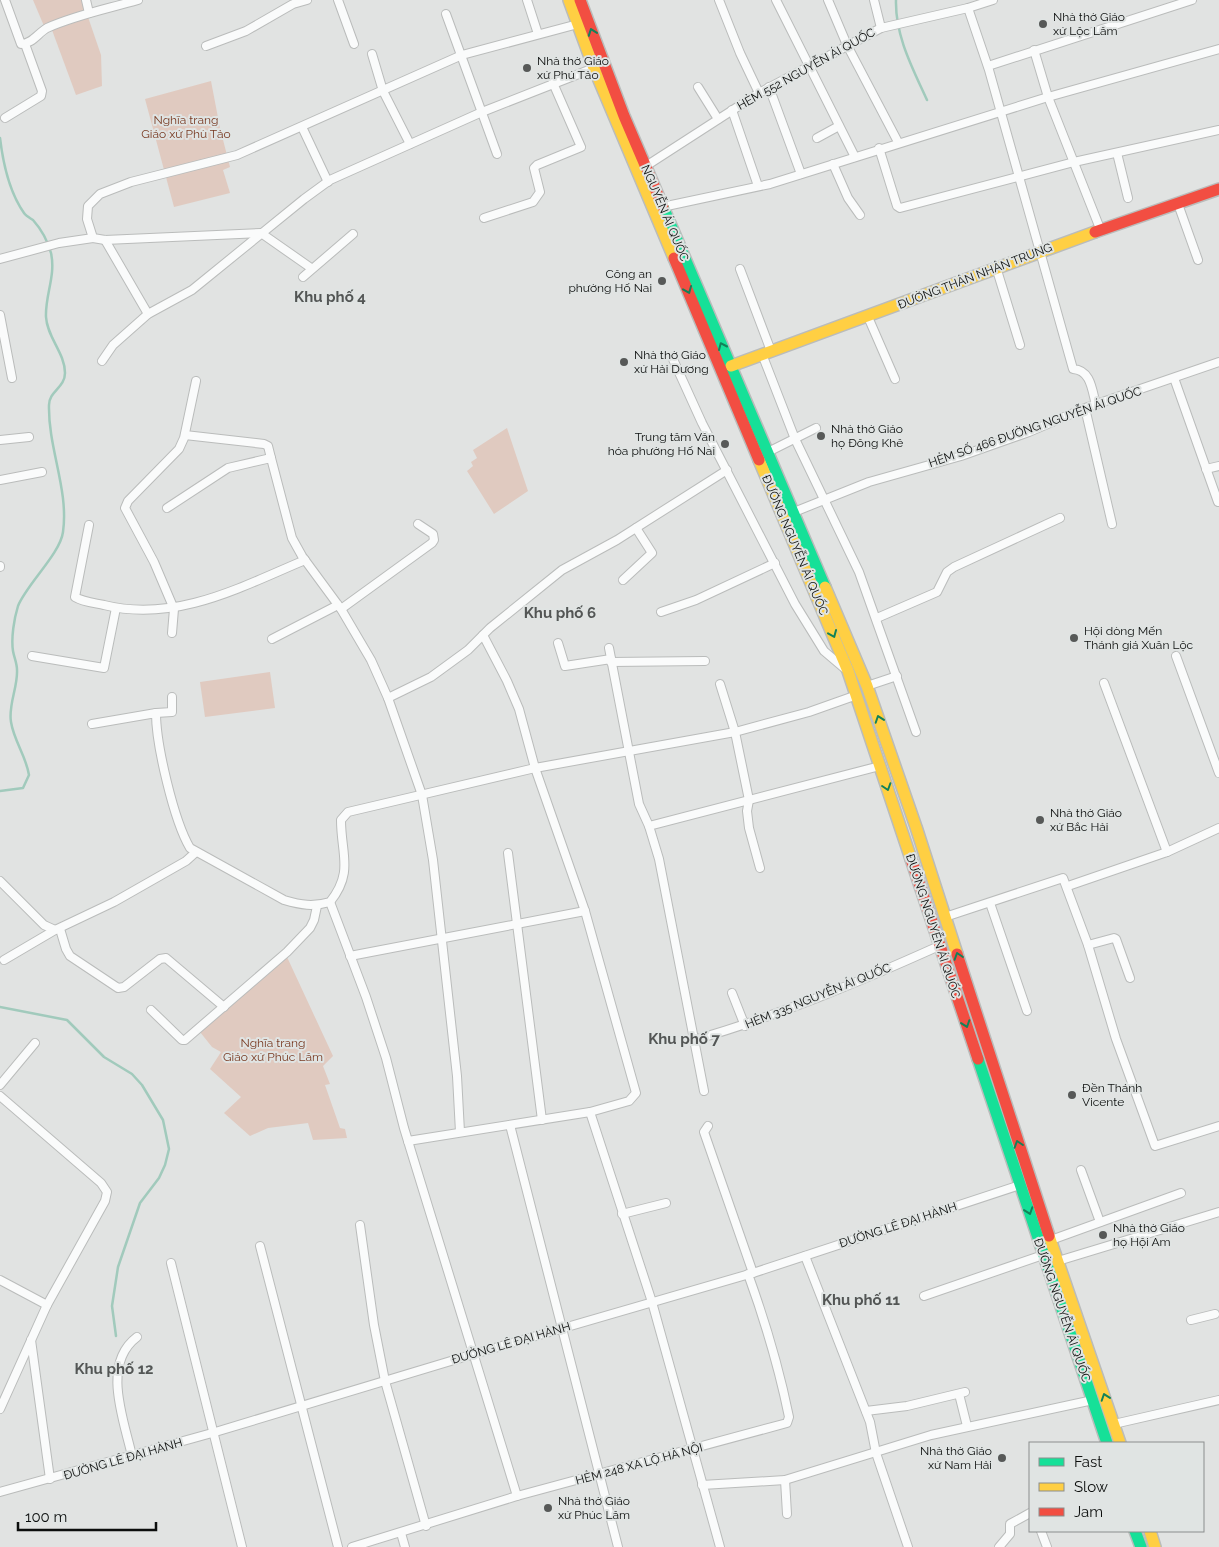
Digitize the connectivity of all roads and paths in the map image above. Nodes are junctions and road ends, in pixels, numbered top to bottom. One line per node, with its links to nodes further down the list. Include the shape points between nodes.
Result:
1 (5, 0): 21 (street, via 18,40)
2 (86, 0): 16 (street)
3 (138, 0): 16 (street)
4 (307, 0): 24 (street, via 293,4 246,31)
5 (338, 0): 22 (street)
6 (527, 0): 20 (street)
7 (569, 0): 18 (main road)
8 (580, 0): 29 (main road, NGUYỄN ÁI QUỐC, one-way to 8)
9 (719, 0): 36 (street)
10 (776, 0): 30 (street)
11 (828, 0): 23 (street)
12 (874, 0): 19 (street)
13 (992, 0): 15 (street, HẺM 552 NGUYỄN ÁI QUỐC)
14 (1192, 0): 26 (street)
15 (968, 8): 19 (street, HẺM 552 NGUYỄN ÁI QUỐC); 31 (street)
16 (89, 13): 21 (street, via 46,29)
17 (446, 14): 28 (street)
18 (578, 24): 20 (street); 29 (main road, via 589,54)
19 (881, 28): 23 (street, HẺM 552 NGUYỄN ÁI QUỐC)
20 (538, 34): 28 (street)
21 (25, 44): 41 (street, via 42,91 37,99)
22 (354, 44)
23 (847, 45): 30 (street, HẺM 552 NGUYỄN ÁI QUỐC); 47 (street)
24 (206, 46)
25 (1219, 49): 37 (street)
26 (1034, 50): 31 (street); 37 (street)
27 (372, 54): 35 (street)
28 (462, 55): 35 (street); 39 (street)
29 (599, 66): 32 (street); 55 (main road, NGUYỄN ÁI QUỐC); 93 (main road, NGUYỄN ÁI QUỐC, one-way to 93)
30 (808, 66): 34 (street, HẺM 552 NGUYỄN ÁI QUỐC); 43 (street)
31 (988, 66): 40 (street)
32 (553, 83): 39 (street); 65 (street, via 581,146 534,168 540,192 533,202)
33 (698, 87): 42 (street)
34 (769, 87): 36 (street, HẺM 552 NGUYỄN ÁI QUỐC); 56 (street)
35 (383, 91): 44 (street); 48 (street)
36 (759, 93): 38 (street, HẺM 552 NGUYỄN ÁI QUỐC)
37 (1048, 97): 40 (street); 53 (street)
38 (732, 110): 42 (street, HẺM 552 NGUYỄN ÁI QUỐC); 59 (street)
39 (482, 112): 48 (street); 51 (street)
40 (1000, 112): 47 (street); 57 (street)
41 (5, 118)
42 (718, 119): 55 (street, HẺM 552 NGUYỄN ÁI QUỐC)
43 (839, 126): 46 (street); 52 (street)
44 (302, 128): 58 (street); 69 (street, via 237,155 132,182 100,194 88,206 87,219)
45 (1219, 130): 50 (street)
46 (817, 138)
47 (898, 142): 49 (street)
48 (410, 144): 58 (street)
49 (879, 148): 52 (street); 57 (street, via 898,207)
50 (1117, 153): 53 (street); 61 (street)
51 (497, 154)
52 (855, 157): 54 (street)
53 (1074, 162): 57 (street); 66 (street)
54 (832, 164): 56 (street); 64 (street, via 848,198)
55 (646, 166): 63 (main road, NGUYỄN ÁI QUỐC)
56 (801, 174): 59 (street)
57 (1019, 177): 71 (street)
58 (328, 182): 67 (street)
59 (758, 186): 63 (street)
60 (1219, 191): 62 (main road, ĐƯỜNG THÂN NHÂN TRUNG)
61 (1128, 198)
62 (1178, 204): 66 (main road, ĐƯỜNG THÂN NHÂN TRUNG); 73 (street)
63 (662, 207): 86 (main road, NGUYỄN ÁI QUỐC, one-way to 63)
64 (860, 214)
65 (484, 218)
66 (1101, 231): 71 (main road, ĐƯỜNG THÂN NHÂN TRUNG)
67 (261, 233): 70 (street); 75 (street); 78 (street, via 192,290)
68 (353, 234): 75 (street)
69 (93, 238): 70 (street); 72 (street, via 59,243)
70 (105, 240): 78 (street)
71 (1040, 251): 74 (main road, ĐƯỜNG THÂN NHÂN TRUNG); 91 (street, via 1074,369 1087,374)
72 (0, 259)
73 (1198, 260)
74 (996, 267): 80 (main road, ĐƯỜNG THÂN NHÂN TRUNG); 81 (street)
75 (311, 268): 77 (street)
76 (740, 268): 82 (street)
77 (303, 277)
78 (148, 314): 84 (street, via 113,345)
79 (0, 315): 87 (street)
80 (868, 316): 82 (main road, ĐƯỜNG THÂN NHÂN TRUNG); 89 (street)
81 (1020, 345)
82 (766, 353): 86 (main road, ĐƯỜNG THÂN NHÂN TRUNG); 98 (street)
83 (672, 357): 104 (street)
84 (102, 362)
85 (1219, 362): 88 (street, HẺM SỐ 466 ĐƯỜNG NGUYỄN ÁI QUỐC)
86 (731, 366): 94 (main road, NGUYỄN ÁI QUỐC)
87 (12, 378)
88 (1174, 378): 91 (street, HẺM SỐ 466 ĐƯỜNG NGUYỄN ÁI QUỐC); 103 (street)
89 (895, 379)
90 (196, 381): 96 (street)
91 (1096, 404): 92 (street, HẺM SỐ 466 ĐƯỜNG NGUYỄN ÁI QUỐC)
92 (1085, 408): 107 (street, HẺM SỐ 466 ĐƯỜNG NGUYỄN ÁI QUỐC, via 961,456 869,482); 113 (street)
93 (740, 416): 94 (main road, ĐƯỜNG NGUYỄN ÁI QUỐC)
94 (750, 426): 100 (main road, ĐƯỜNG NGUYỄN ÁI QUỐC); 133 (main road, ĐƯỜNG NGUYỄN ÁI QUỐC, one-way to 133)
95 (816, 428): 98 (street)
96 (185, 435): 101 (street, via 264,444 268,446); 121 (street, via 179,449 128,501 125,508 154,562)
97 (30, 437): 99 (street)
98 (795, 439): 100 (street); 107 (street)
99 (0, 440)
100 (768, 452): 110 (main road, ĐƯỜNG NGUYỄN ÁI QUỐC)
101 (271, 458): 109 (street, via 228,468); 116 (street, via 292,538)
102 (1219, 466): 103 (street)
103 (1206, 469): 108 (street)
104 (727, 470): 115 (street); 117 (street, via 764,548)
105 (42, 472): 106 (street)
106 (0, 480)
107 (823, 500): 110 (street, HẺM SỐ 466 ĐƯỜNG NGUYỄN ÁI QUỐC); 123 (street, via 859,572)
108 (1218, 502)
109 (167, 508)
110 (794, 512): 137 (main road, ĐƯỜNG NGUYỄN ÁI QUỐC)
111 (1060, 518): 123 (street, via 954,566 947,572 938,592)
112 (418, 524): 119 (street, via 434,534 432,543)
113 (1112, 524)
114 (90, 525): 120 (street, via 75,597)
115 (636, 528): 118 (street, via 652,553); 125 (street, via 562,570)
116 (305, 560): 119 (street); 121 (street, via 233,591)
117 (775, 563): 122 (street, via 696,600); 133 (street, via 824,651)
118 (623, 580)
119 (339, 607): 126 (street); 140 (street, via 371,660)
120 (116, 608): 121 (street, via 144,611); 129 (street, via 104,668)
121 (174, 609): 124 (street)
122 (661, 612)
123 (877, 618): 134 (street)
124 (172, 633)
125 (483, 635): 140 (street, via 431,677); 147 (street, via 518,709)
126 (272, 639)
127 (558, 643): 131 (street, via 565,666)
128 (609, 648): 131 (street)
129 (32, 656)
130 (1176, 656): 148 (street)
131 (611, 660): 132 (street); 145 (street)
132 (705, 662)
133 (848, 671): 138 (main road, ĐƯỜNG NGUYỄN ÁI QUỐC)
134 (897, 676): 137 (street); 144 (street)
135 (1104, 683): 154 (street)
136 (720, 684): 143 (street)
137 (867, 686): 163 (main road, ĐƯỜNG NGUYỄN ÁI QUỐC, one-way to 137)
138 (857, 694): 143 (street, via 808,712); 146 (main road, ĐƯỜNG NGUYỄN ÁI QUỐC)
139 (172, 697): 141 (street, via 172,712)
140 (388, 698): 149 (street)
141 (156, 713): 142 (street); 153 (street, via 161,754 175,807 186,841)
142 (92, 724)
143 (735, 732): 145 (street); 150 (street)
144 (916, 732)
145 (628, 752): 147 (street); 151 (street, via 639,804)
146 (880, 766): 150 (street); 164 (main road, ĐƯỜNG NGUYỄN ÁI QUỐC, one-way to 164)
147 (535, 768): 149 (street); 162 (street)
148 (1219, 773)
149 (422, 795): 159 (street, via 363,808 343,816 341,830 346,868 344,880); 167 (street)
150 (749, 800): 151 (street); 156 (street, via 749,828)
151 (649, 826): 178 (street, via 659,859)
152 (1219, 828): 154 (street)
153 (196, 852): 161 (street, via 284,900); 166 (street, via 170,870)
154 (1166, 852): 158 (street)
155 (508, 853): 165 (street)
156 (760, 868)
157 (1, 882): 166 (street, via 44,925)
158 (1068, 886): 160 (street, via 1063,878); 168 (street)
159 (330, 902): 161 (street); 170 (street)
160 (990, 903): 163 (street); 176 (street)
161 (316, 906): 174 (street, via 314,920 304,934)
162 (585, 910): 165 (street); 183 (street, via 636,1093 628,1102)
163 (945, 917): 164 (main road); 198 (main road, ĐƯỜNG NGUYỄN ÁI QUỐC, one-way to 163)
164 (931, 921): 169 (main road, ĐƯỜNG NGUYỄN ÁI QUỐC)
165 (517, 925): 167 (street); 184 (street)
166 (58, 929): 171 (street); 174 (street, via 70,956 118,988 124,987 160,958 166,958)
167 (441, 937): 170 (street); 188 (street)
168 (1088, 945): 172 (street, via 1116,939); 187 (street, via 1116,1039 1155,1146)
169 (939, 946): 177 (street, HẺM 335 NGUYỄN ÁI QUỐC); 191 (main road, ĐƯỜNG NGUYỄN ÁI QUỐC, one-way to 191)
170 (350, 956): 189 (street, via 386,1058)
171 (4, 960)
172 (1130, 978)
173 (732, 993): 177 (street)
174 (224, 1007): 175 (street, via 185,1040)
175 (151, 1010)
176 (1027, 1011)
177 (745, 1026): 178 (street, HẺM 335 NGUYỄN ÁI QUỐC)
178 (694, 1040): 181 (street)
179 (35, 1043): 180 (street)
180 (0, 1085)
181 (704, 1091)
182 (0, 1096): 208 (street, via 101,1183 106,1192 105,1201)
183 (590, 1112): 184 (street); 195 (street)
184 (542, 1120): 185 (street)
185 (510, 1125): 188 (street); 211 (street)
186 (708, 1126): 204 (street, via 704,1132)
187 (1219, 1126)
188 (460, 1132): 189 (street)
189 (408, 1141): 214 (street)
190 (1081, 1170): 196 (street)
191 (1020, 1185): 200 (main road, ĐƯỜNG NGUYỄN ÁI QUỐC, one-way to 200); 201 (street, ĐƯỜNG LÊ ĐẠI HÀNH)
192 (1181, 1193): 196 (street)
193 (666, 1203): 195 (street)
194 (1219, 1212): 202 (street)
195 (622, 1214): 207 (street)
196 (1100, 1222): 198 (street)
197 (360, 1226): 215 (street)
198 (1051, 1240): 202 (main road, ĐƯỜNG NGUYỄN ÁI QUỐC)
199 (260, 1246): 218 (street)
200 (1044, 1255): 206 (street); 216 (main road, ĐƯỜNG NGUYỄN ÁI QUỐC)
201 (805, 1256): 204 (street, ĐƯỜNG LÊ ĐẠI HÀNH); 220 (street)
202 (1058, 1262): 221 (main road, ĐƯỜNG NGUYỄN ÁI QUỐC, one-way to 202)
203 (171, 1263): 223 (street)
204 (751, 1274): 207 (street, ĐƯỜNG LÊ ĐẠI HÀNH); 226 (street, HẺM 248 XA LỘ HÀ NỘI, via 789,1420 782,1426)
205 (0, 1280): 208 (street)
206 (924, 1296)
207 (652, 1302): 211 (street, ĐƯỜNG LÊ ĐẠI HÀNH); 226 (street)
208 (46, 1305): 213 (street)
209 (1215, 1314): 210 (street)
210 (1191, 1320)
211 (563, 1328): 214 (street, ĐƯỜNG LÊ ĐẠI HÀNH); 229 (street)
212 (137, 1338): 228 (street, via 126,1345 117,1375)
213 (31, 1340): 219 (street); 230 (street)
214 (474, 1354): 215 (street, ĐƯỜNG LÊ ĐẠI HÀNH); 234 (street)
215 (385, 1381): 218 (street, ĐƯỜNG LÊ ĐẠI HÀNH); 237 (street)
216 (1093, 1400): 222 (street); 224 (main road, ĐƯỜNG NGUYỄN ÁI QUỐC)
217 (1219, 1400): 221 (street)
218 (302, 1406): 223 (street, ĐƯỜNG LÊ ĐẠI HÀNH); 243 (street)
219 (0, 1409)
220 (866, 1411): 222 (street, via 907,1406 962,1393); 227 (street)
221 (1114, 1424): 225 (main road, ĐƯỜNG NGUYỄN ÁI QUỐC)
222 (967, 1426): 227 (street, via 931,1434)
223 (212, 1434): 228 (street, ĐƯỜNG LÊ ĐẠI HÀNH); 242 (street)
224 (1107, 1442)
225 (1120, 1442)
226 (694, 1450): 229 (street, HẺM 248 XA LỘ HÀ NỘI); 232 (street)
227 (876, 1453): 231 (street); 248 (street)
228 (132, 1456): 230 (street, ĐƯỜNG LÊ ĐẠI HÀNH)
229 (600, 1475): 234 (street, HẺM 248 XA LỘ HÀ NỘI); 246 (street)
230 (50, 1479): 233 (street, ĐƯỜNG LÊ ĐẠI HÀNH)
231 (785, 1480): 232 (street); 235 (street)
232 (702, 1485): 247 (street)
233 (0, 1492)
234 (517, 1496): 237 (street, HẺM 248 XA LỘ HÀ NỘI)
235 (787, 1514)
236 (1029, 1514): 249 (street, via 1010,1524 1010,1534)
237 (426, 1526): 241 (street, HẺM 248 XA LỘ HÀ NỘI)
238 (1041, 1532): 250 (street)
239 (1135, 1532): 251 (main road)
240 (1150, 1532): 252 (main road)
241 (401, 1533): 244 (street, HẺM 248 XA LỘ HÀ NỘI); 245 (street)
242 (242, 1547)
243 (338, 1547)
244 (352, 1547)
245 (405, 1547)
246 (618, 1547)
247 (720, 1547)
248 (908, 1547)
249 (999, 1547)
250 (1047, 1547)
251 (1141, 1547)
252 (1155, 1547)

